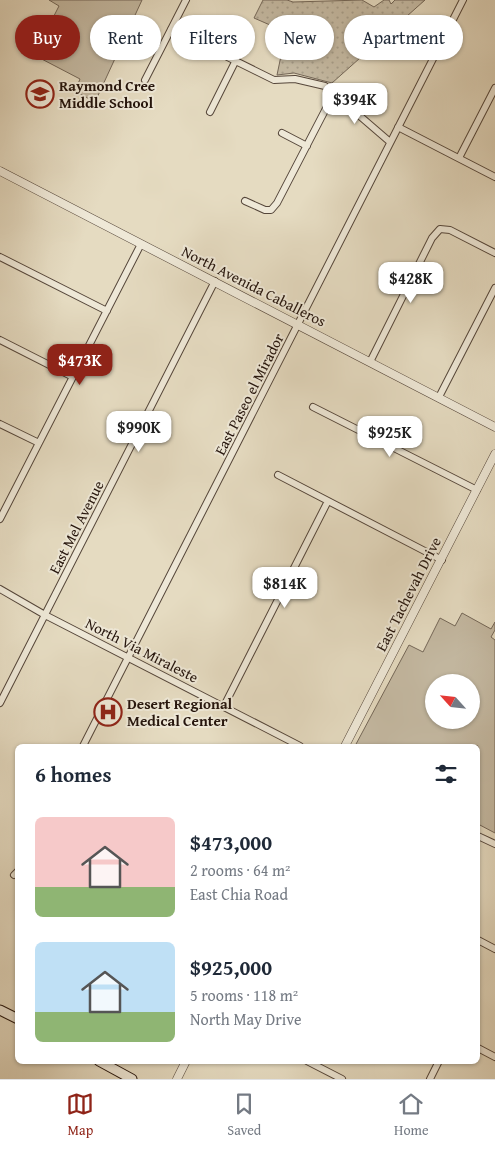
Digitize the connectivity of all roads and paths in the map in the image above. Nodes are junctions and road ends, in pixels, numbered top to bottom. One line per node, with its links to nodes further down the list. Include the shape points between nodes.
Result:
1 (186, 0): 3 (street)
2 (463, 0): 10 (street, East Paseo el Mirador)
3 (178, 15)
4 (171, 29): 6 (street)
5 (236, 60): 8 (street, via 274,80 295,79 325,86); 9 (street)
6 (145, 80)
7 (495, 88): 14 (street)
8 (334, 93): 12 (street); 13 (street)
9 (210, 112)
10 (398, 127): 12 (street, East Paseo el Mirador); 14 (street)
11 (282, 133): 13 (street)
12 (390, 142): 24 (street, East Paseo el Mirador)
13 (307, 146): 17 (street, via 277,203 270,210)
14 (459, 158): 16 (street)
15 (0, 171): 18 (street, North Avenida Caballeros)
16 (495, 177)
17 (245, 201)
18 (141, 244): 21 (street, North Avenida Caballeros); 23 (street)
19 (495, 253): 26 (street, via 450,230 440,229 432,238)
20 (0, 257): 23 (street)
21 (214, 281): 24 (street, North Avenida Caballeros); 41 (street, East Mel Avenue)
22 (495, 288): 28 (street)
23 (107, 311): 27 (street)
24 (298, 324): 26 (street, North Avenida Caballeros); 42 (street, East Paseo el Mirador)
25 (0, 340): 27 (street)
26 (370, 362): 28 (street, North Avenida Caballeros)
27 (73, 377): 32 (street)
28 (439, 398): 31 (street, North Avenida Caballeros)
29 (313, 407): 35 (street)
30 (0, 424): 32 (street)
31 (495, 427)
32 (39, 443): 37 (street)
33 (495, 454): 35 (street, East Tachevah Drive)
34 (278, 475): 36 (street)
35 (477, 490): 39 (street, East Tachevah Drive)
36 (328, 501): 39 (street); 44 (street)
37 (2, 508): 38 (street)
38 (0, 519)
39 (442, 560): 47 (street, East Tachevah Drive)
40 (0, 589): 41 (street, North Via Miraleste)
41 (45, 615): 42 (street, North Via Miraleste); 43 (street, East Mel Avenue)
42 (128, 657): 44 (street, North Via Miraleste); 45 (street, East Paseo el Mirador)
43 (0, 703)
44 (224, 706): 46 (street, North Via Miraleste)
45 (84, 744)
46 (296, 744)
47 (346, 744)
48 (480, 837): 49 (street)
49 (495, 844)
50 (480, 941): 51 (street)
51 (495, 949)
52 (0, 1010): 53 (main road)
53 (15, 1018)
54 (480, 1049): 55 (street)
55 (495, 1057)
56 (104, 1064): 60 (main road)
57 (184, 1064): 61 (street)
58 (313, 1064): 62 (street)
59 (438, 1064): 63 (street)
60 (132, 1079)
61 (177, 1079)
62 (342, 1079)
63 (430, 1079)

